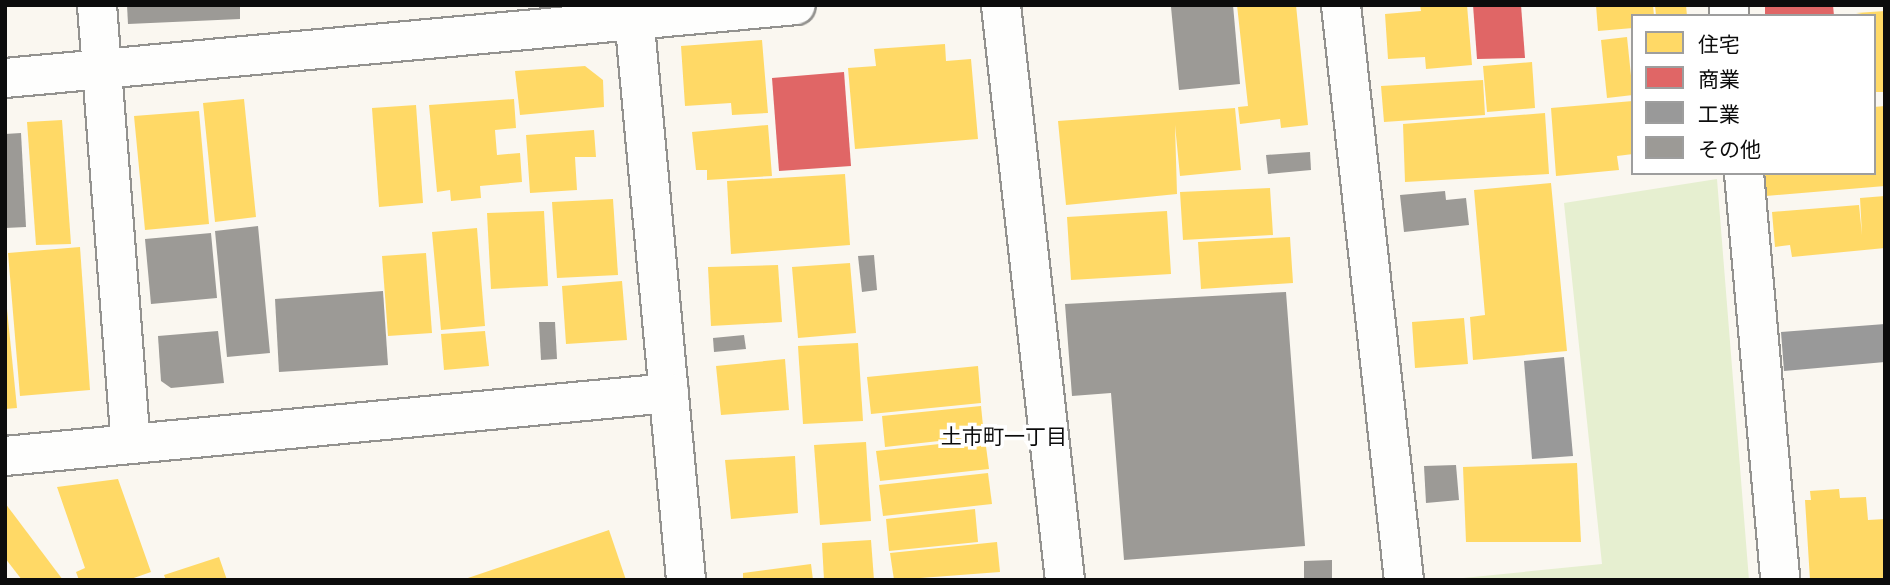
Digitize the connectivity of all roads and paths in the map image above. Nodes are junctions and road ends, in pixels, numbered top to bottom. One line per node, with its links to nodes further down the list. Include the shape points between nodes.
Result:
1 (97, 5): 6 (street)
2 (796, 5): 5 (street)
3 (1001, 5): 13 (street)
4 (1341, 5): 14 (street)
5 (634, 12): 6 (street); 9 (street)
6 (103, 68): 7 (street); 10 (street)
7 (5, 78)
8 (1744, 175): 15 (street)
9 (669, 393): 10 (street); 12 (street)
10 (131, 444): 11 (street)
11 (5, 456)
12 (687, 580)
13 (1065, 580)
14 (1404, 580)
15 (1780, 580)

